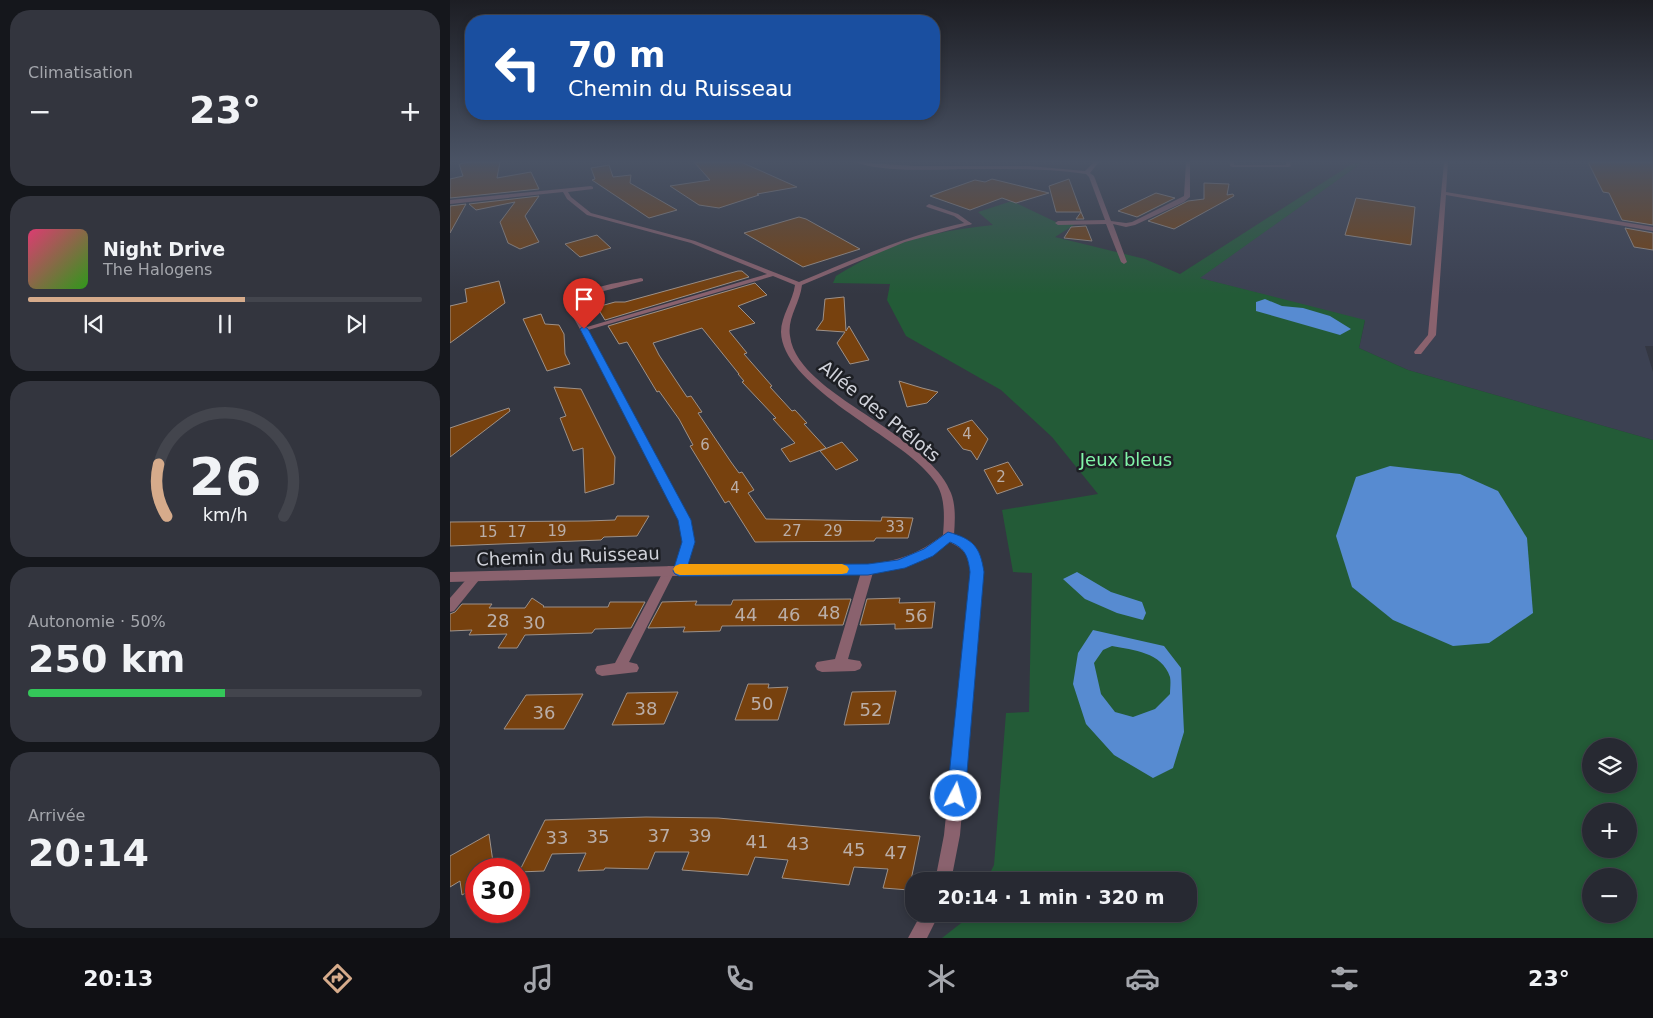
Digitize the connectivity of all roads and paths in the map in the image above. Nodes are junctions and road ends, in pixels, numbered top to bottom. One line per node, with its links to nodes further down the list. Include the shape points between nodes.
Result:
1 (579, 206): 11 (street, via 589,214 694,242)
2 (929, 206): 13 (street, via 956,215 969,224 893,244)
3 (1102, 206): 7 (street)
4 (1172, 206): 7 (street, via 1133,224)
5 (1443, 206): 15 (street, via 1432,335)
6 (1518, 206): 9 (street)
7 (1108, 222): 8 (street); 10 (street)
8 (1058, 223)
9 (1653, 229)
10 (1124, 262)
11 (774, 274): 13 (street); 14 (street)
12 (641, 280): 14 (street, via 590,292 573,301 571,306)
13 (799, 284): 16 (street, Allée des Prélots, via 785,332 788,347 798,364 830,396 897,441 928,467 944,489 951,517)
14 (584, 329): 18 (street, via 685,520 689,542)
15 (1418, 352)
16 (948, 536): 17 (street, Chemin du Ruisseau, via 928,552 900,564); 26 (street, via 965,543 975,555 977,572 954,816)
17 (868, 569): 18 (street, Chemin du Ruisseau); 22 (street)
18 (674, 571): 20 (street, Chemin du Ruisseau); 25 (street, via 626,669)
19 (450, 577): 20 (street, Chemin du Ruisseau)
20 (475, 577): 21 (street)
21 (450, 607)
22 (840, 665): 23 (street); 24 (street)
23 (855, 665)
24 (822, 666)
25 (602, 670)
26 (945, 872)
27 (926, 922): 28 (street)
28 (917, 938)

